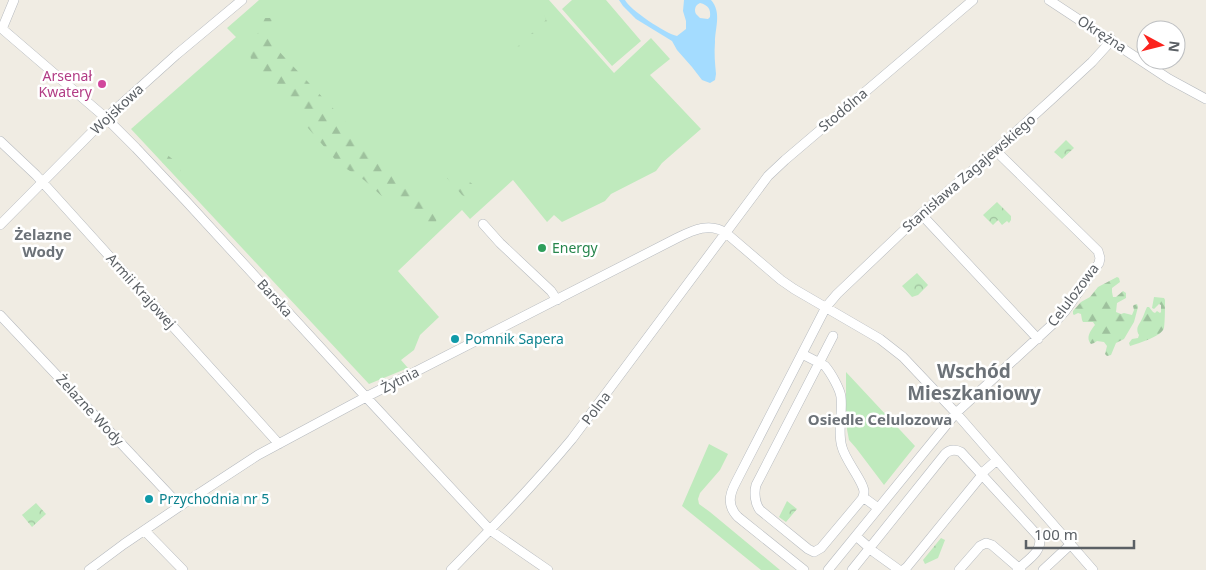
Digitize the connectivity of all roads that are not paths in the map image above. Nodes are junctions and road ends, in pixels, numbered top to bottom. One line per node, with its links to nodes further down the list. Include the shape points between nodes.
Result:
1 (14, 0): 5 (street)
2 (242, 0): 8 (street, Wojskowa)
3 (973, 0): 15 (street, Stodólna, via 776,168)
4 (1049, 0): 6 (street, Okrężna)
5 (1, 28): 8 (street, Barska)
6 (1112, 40): 7 (street, Okrężna, via 1169,79); 10 (street, Stanisława Zagajewskiego)
7 (1206, 99)
8 (106, 118): 11 (street, Wojskowa); 23 (street, Barska)
9 (0, 141): 11 (street, Armii Krajowej)
10 (995, 150): 12 (street, Stanisława Zagajewskiego); 20 (street, Celulozowa, via 1100,254 1099,263 1066,310)
11 (42, 183): 14 (street, Wojskowa); 25 (street, Armii Krajowej)
12 (921, 214): 17 (street, Stanisława Zagajewskiego); 20 (street)
13 (483, 224): 16 (street)
14 (0, 225)
15 (726, 232): 16 (street, Żytnia, via 710,227 686,234); 17 (street, via 781,280); 31 (street, Polna, via 572,439)
16 (557, 300): 23 (street, Żytnia)
17 (826, 308): 21 (street); 24 (street, via 895,350)
18 (0, 315): 29 (street, Żelazne Wody)
19 (833, 336): 22 (street)
20 (1038, 339): 24 (street, Celulozowa)
21 (802, 354): 22 (street); 37 (street, via 730,497 734,513)
22 (819, 363): 28 (street, via 827,368 840,393 841,445 864,489); 34 (street, via 755,488 758,509)
23 (366, 398): 25 (street, Żytnia); 31 (street, Barska)
24 (956, 413): 26 (street); 30 (street, Celulozowa)
25 (279, 444): 29 (street, Żytnia)
26 (997, 460): 27 (street); 35 (street)
27 (982, 474): 36 (street, via 961,452 947,452); 46 (street); 48 (street, via 1040,539 1039,548)
28 (863, 497): 30 (street); 34 (street, via 818,551 810,551)
29 (180, 506): 32 (street, Żytnia)
30 (878, 508): 33 (street, Celulozowa)
31 (490, 530): 40 (street, Polna); 41 (street, Barska)
32 (145, 531): 38 (street, Żytnia); 39 (street)
33 (856, 536): 36 (street); 43 (street, Celulozowa)
34 (794, 538): 37 (street)
35 (1070, 544): 49 (street); 50 (street)
36 (869, 548): 44 (street); 45 (street)
37 (782, 552): 42 (street)
38 (89, 570)
39 (183, 570)
40 (451, 570)
41 (548, 570)
42 (804, 570)
43 (828, 570)
44 (852, 570)
45 (899, 570)
46 (903, 570)
47 (959, 570): 48 (street, via 986,543)
48 (1019, 570)
49 (1043, 570)
50 (1094, 570)

